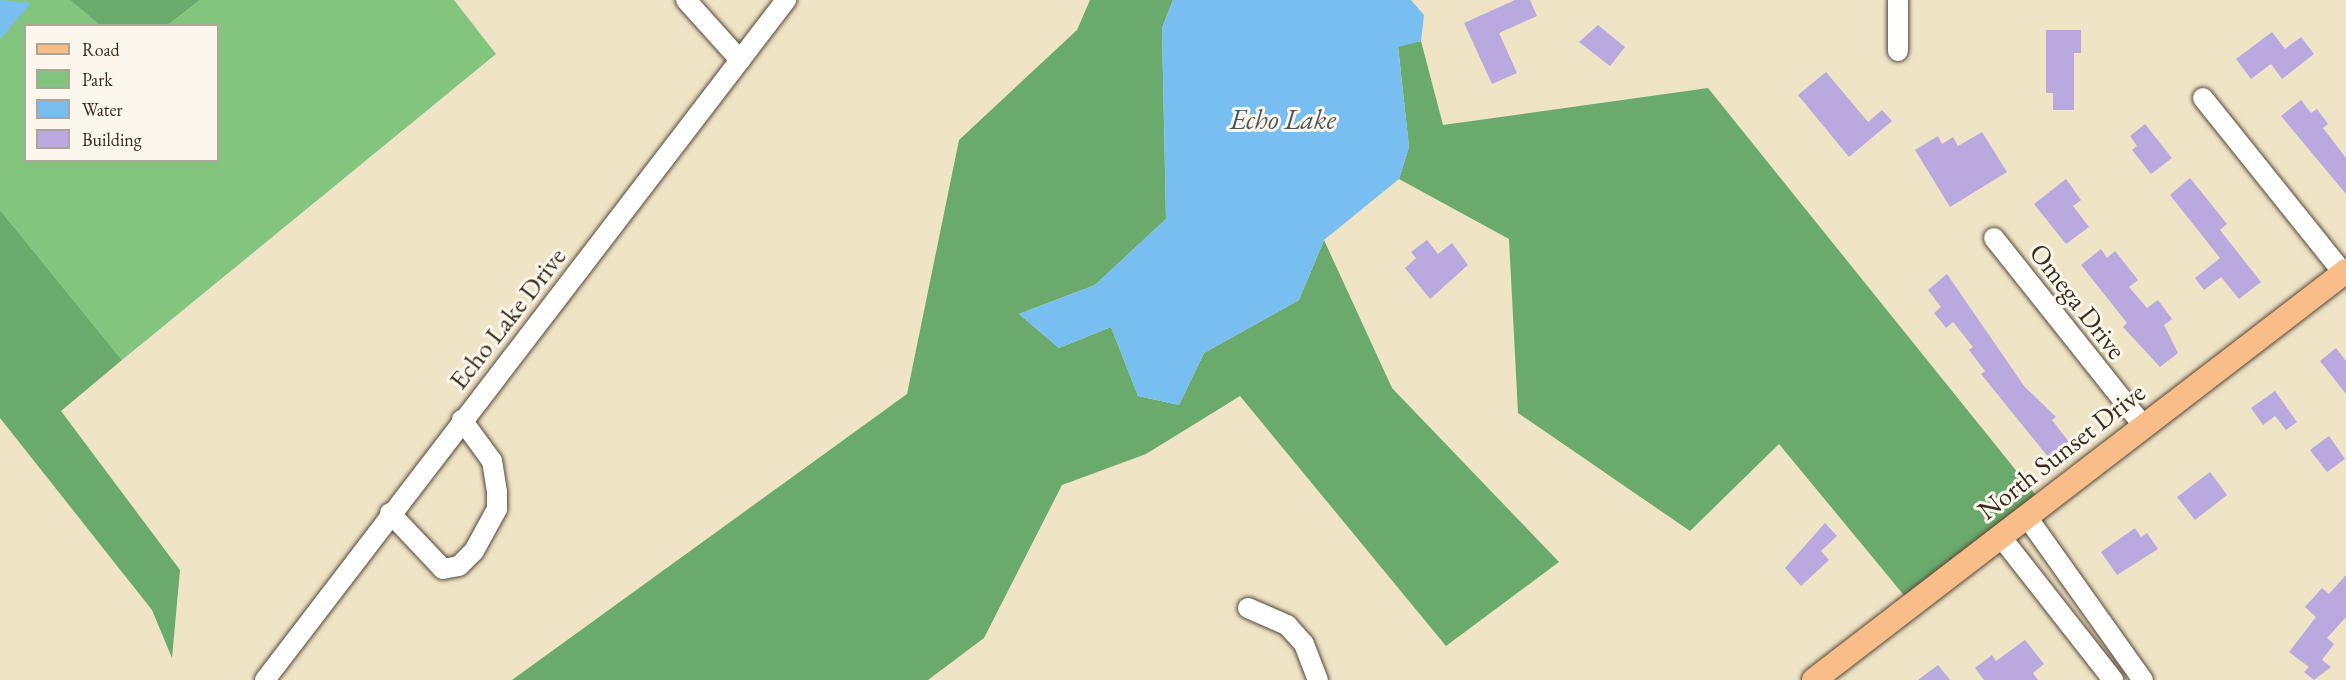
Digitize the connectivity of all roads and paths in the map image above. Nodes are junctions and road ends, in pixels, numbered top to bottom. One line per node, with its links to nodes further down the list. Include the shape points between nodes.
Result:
1 (686, 0): 5 (street)
2 (786, 0): 5 (street, Echo Lake Drive)
3 (1898, 0): 4 (street)
4 (1898, 51)
5 (740, 60): 9 (street, Echo Lake Drive)
6 (2203, 98): 8 (street)
7 (1994, 238): 10 (street, Omega Drive)
8 (2344, 272): 10 (main road, North Sunset Drive)
9 (462, 420): 11 (street, Echo Lake Drive); 11 (street, via 492,461 497,492 496,509 474,551 459,566 443,569)
10 (2143, 425): 12 (main road, North Sunset Drive)
11 (390, 513): 15 (street, Echo Lake Drive)
12 (2027, 517): 13 (main road, North Sunset Drive); 19 (street)
13 (2001, 537): 17 (main road, North Sunset Drive); 18 (street)
14 (1248, 608): 16 (street, via 1287,625 1304,644)
15 (268, 674)
16 (1318, 680)
17 (1814, 680)
18 (2113, 680)
19 (2143, 680)

